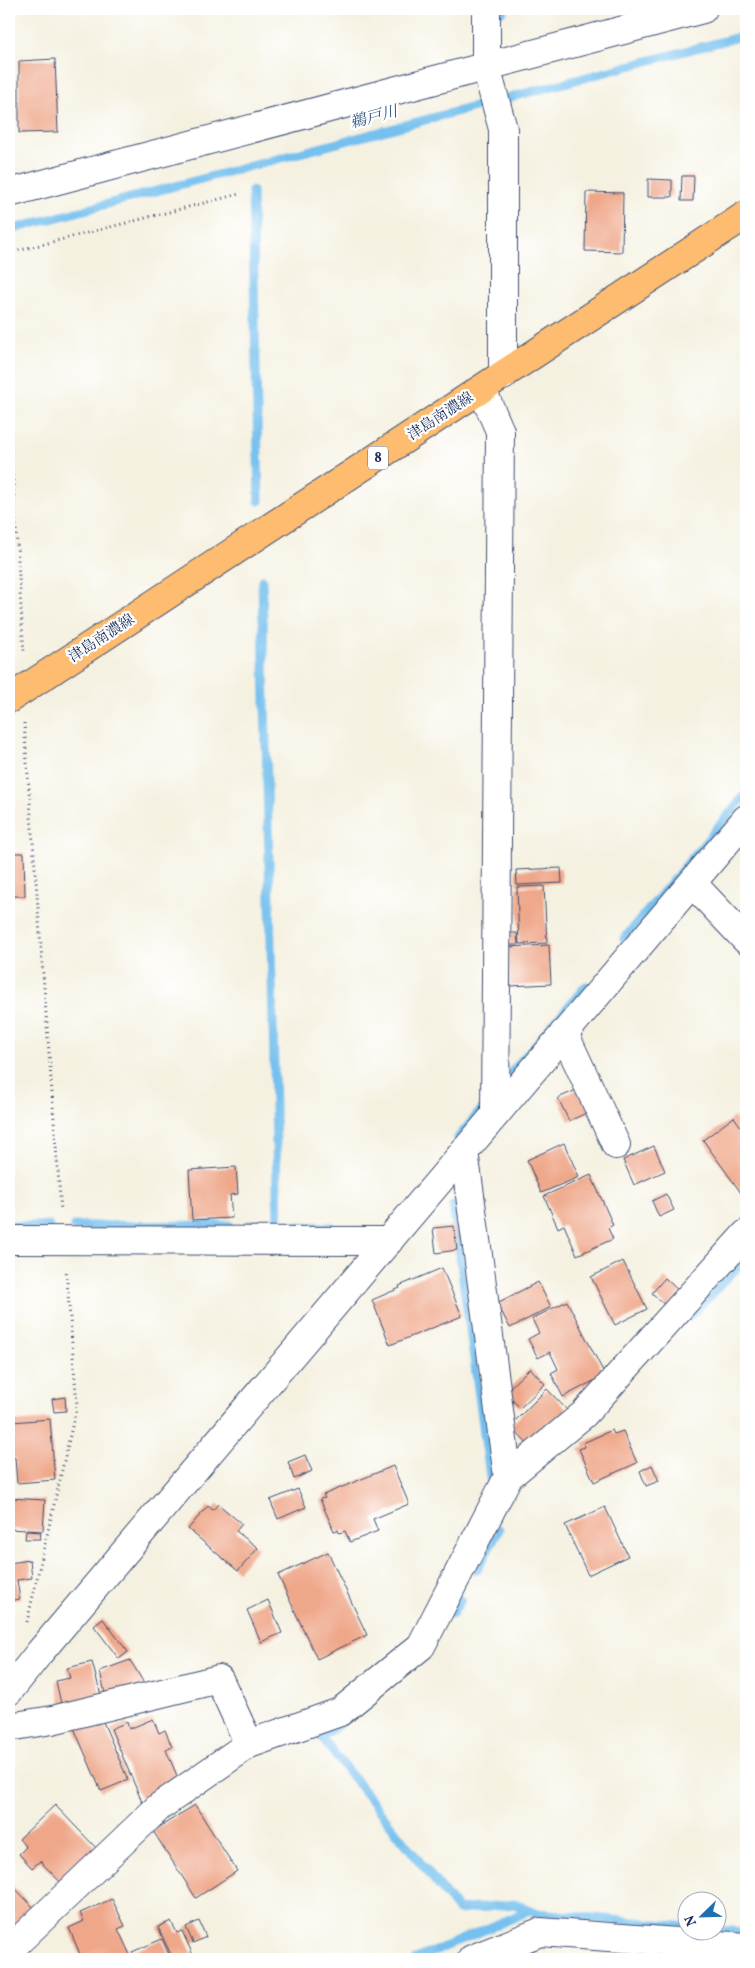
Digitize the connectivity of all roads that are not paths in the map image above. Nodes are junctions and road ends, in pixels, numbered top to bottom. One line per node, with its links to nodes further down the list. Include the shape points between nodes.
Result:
1 (486, 9): 3 (street)
2 (702, 9): 3 (street)
3 (488, 76): 4 (street); 6 (street, via 503,129)
4 (9, 193)
5 (746, 215): 6 (main road, 津島南濃線 / 8)
6 (493, 383): 7 (main road, 津島南濃線 / 8); 12 (street, via 500,431)
7 (19, 693)
8 (746, 819): 9 (street)
9 (693, 884): 10 (street); 11 (street)
10 (746, 940)
11 (564, 1033): 12 (street); 13 (street)
12 (495, 1113): 14 (street)
13 (616, 1145)
14 (464, 1151): 17 (street); 18 (street)
15 (746, 1234): 18 (street, via 584,1414)
16 (9, 1240): 17 (street)
17 (389, 1241): 19 (street)
18 (508, 1477): 21 (street, via 421,1646 340,1712)
19 (9, 1691)
20 (9, 1727): 21 (street, via 52,1720 219,1678)
21 (250, 1744): 23 (street, via 159,1807)
22 (746, 1947): 24 (street, via 540,1932)
23 (9, 1950)
24 (472, 1959)

